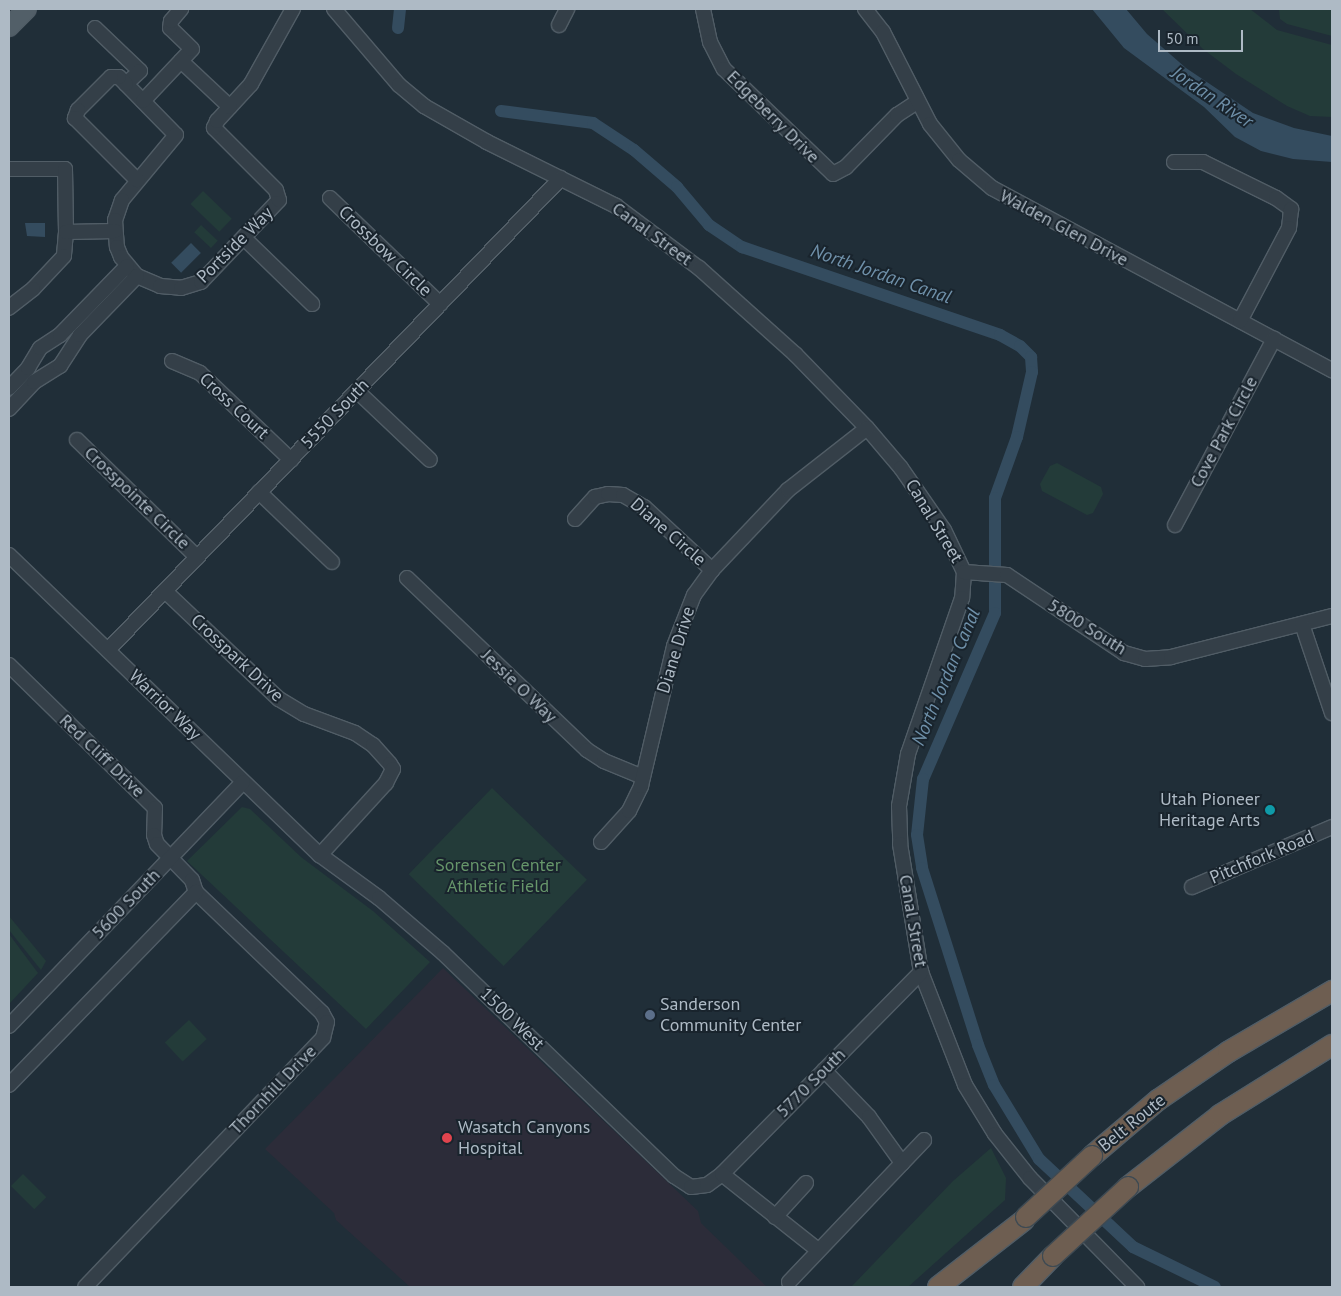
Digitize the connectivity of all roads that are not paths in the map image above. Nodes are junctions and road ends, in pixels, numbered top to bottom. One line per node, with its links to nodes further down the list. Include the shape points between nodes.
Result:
1 (27, 9): 9 (main road)
2 (181, 9): 11 (street, via 170,24 192,49)
3 (334, 9): 18 (street, Canal Street, via 399,85 424,106 487,142)
4 (567, 9): 8 (street)
5 (703, 9): 14 (street, Edgeberry Drive, via 712,47 724,69 833,174 846,167 897,115)
6 (865, 9): 14 (street, Walden Glen Drive, via 883,32)
7 (293, 10): 15 (street, Portside Way, via 251,84)
8 (559, 25)
9 (9, 27)
10 (95, 28): 12 (street, via 140,71)
11 (181, 61): 13 (street); 15 (street)
12 (126, 84): 13 (street); 19 (street, via 117,77 111,77 78,110 75,118)
13 (144, 101): 19 (street, via 176,135)
14 (917, 102): 28 (street, Walden Glen Drive, via 949,148 1003,196)
15 (230, 107): 23 (street, Portside Way, via 214,128 280,197)
16 (1174, 162): 28 (street, via 1204,162 1276,198 1291,209 1289,228)
17 (9, 169): 22 (street, via 65,169)
18 (562, 178): 26 (street, 5550 South); 35 (street, Canal Street, via 638,220 699,268 795,354)
19 (137, 180): 21 (street, via 117,210)
20 (330, 198): 26 (street, Crossbow Circle)
21 (114, 231): 22 (street); 24 (street, via 117,247)
22 (66, 232): 27 (street, via 64,256)
23 (244, 238): 24 (street, Portside Way, via 211,273 193,286 160,286); 25 (street)
24 (132, 271): 32 (street, via 60,335 40,348 28,368); 34 (street, via 75,340 60,366 34,382)
25 (312, 304)
26 (440, 304): 33 (street, 5550 South)
27 (9, 308)
28 (1240, 321): 29 (street, Walden Glen Drive)
29 (1274, 339): 31 (street, Walden Glen Drive); 41 (street, Cove Park Circle)
30 (172, 361): 37 (street, Cross Court, via 200,372)
31 (1332, 370)
32 (9, 388)
33 (357, 391): 37 (street, 5550 South); 38 (street)
34 (9, 409)
35 (867, 428): 45 (street, Diane Drive, via 798,480); 46 (street, Canal Street, via 926,503)
36 (77, 440): 43 (street, Crosspointe Circle)
37 (291, 460): 39 (street, 5550 South)
38 (430, 460)
39 (259, 492): 43 (street, 5550 South); 44 (street)
40 (575, 519): 45 (street, Diane Circle, via 595,497 623,495 644,507)
41 (1175, 525)
42 (9, 555): 51 (street, Warrior Way)
43 (197, 557): 48 (street, 5550 South)
44 (332, 562)
45 (712, 570): 54 (street, Diane Drive, via 694,595 679,627)
46 (964, 572): 50 (street, 5800 South, via 1007,575 1124,653 1145,658 1171,657); 62 (street, Canal Street, via 959,607 914,735 901,788 900,844)
47 (407, 578): 54 (street, Jessie O Way, via 587,750 604,761)
48 (165, 591): 51 (street, 5550 South); 58 (street, Crosspark Drive, via 278,699 304,714 355,733 373,745 393,769 386,783)
49 (1332, 616): 50 (street, 5800 South)
50 (1302, 624): 53 (street)
51 (108, 650): 55 (street, Warrior Way)
52 (9, 665): 59 (street, Red Cliff Drive, via 155,808 154,838)
53 (1332, 713)
54 (643, 777): 57 (street, Diane Drive, via 629,810)
55 (243, 782): 58 (street, Warrior Way); 59 (street, 5600 South)
56 (1332, 827): 60 (street, Pitchfork Road)
57 (602, 842)
58 (320, 855): 72 (street, 1500 West, via 415,928 674,1176)
59 (170, 858): 61 (street, Thornhill Drive, via 192,880); 64 (street, 5600 South)
60 (1192, 887)
61 (196, 892): 67 (street); 77 (street, Thornhill Drive, via 322,1013 327,1029 323,1038)
62 (921, 972): 66 (street, 5770 South); 81 (street, Canal Street, via 965,1085 995,1134 1030,1178)
63 (1332, 990): 74 (highway, Belt Route, bridge, via 1228,1052 1158,1100)
64 (9, 1026)
65 (1332, 1045): 80 (highway, bridge, via 1220,1115 1128,1187)
66 (824, 1070): 69 (street, via 869,1118); 70 (street, 5770 South)
67 (9, 1085)
68 (924, 1140): 69 (street)
69 (902, 1163): 75 (street)
70 (722, 1174): 72 (street, 5770 South); 73 (street)
71 (806, 1183): 73 (street)
72 (697, 1188)
73 (775, 1217): 75 (street)
74 (1025, 1218): 78 (highway); 79 (highway, Belt Route)
75 (818, 1250): 76 (street)
76 (789, 1282)
77 (84, 1287)
78 (938, 1287)
79 (958, 1287)
80 (1023, 1287)
81 (1137, 1287)

